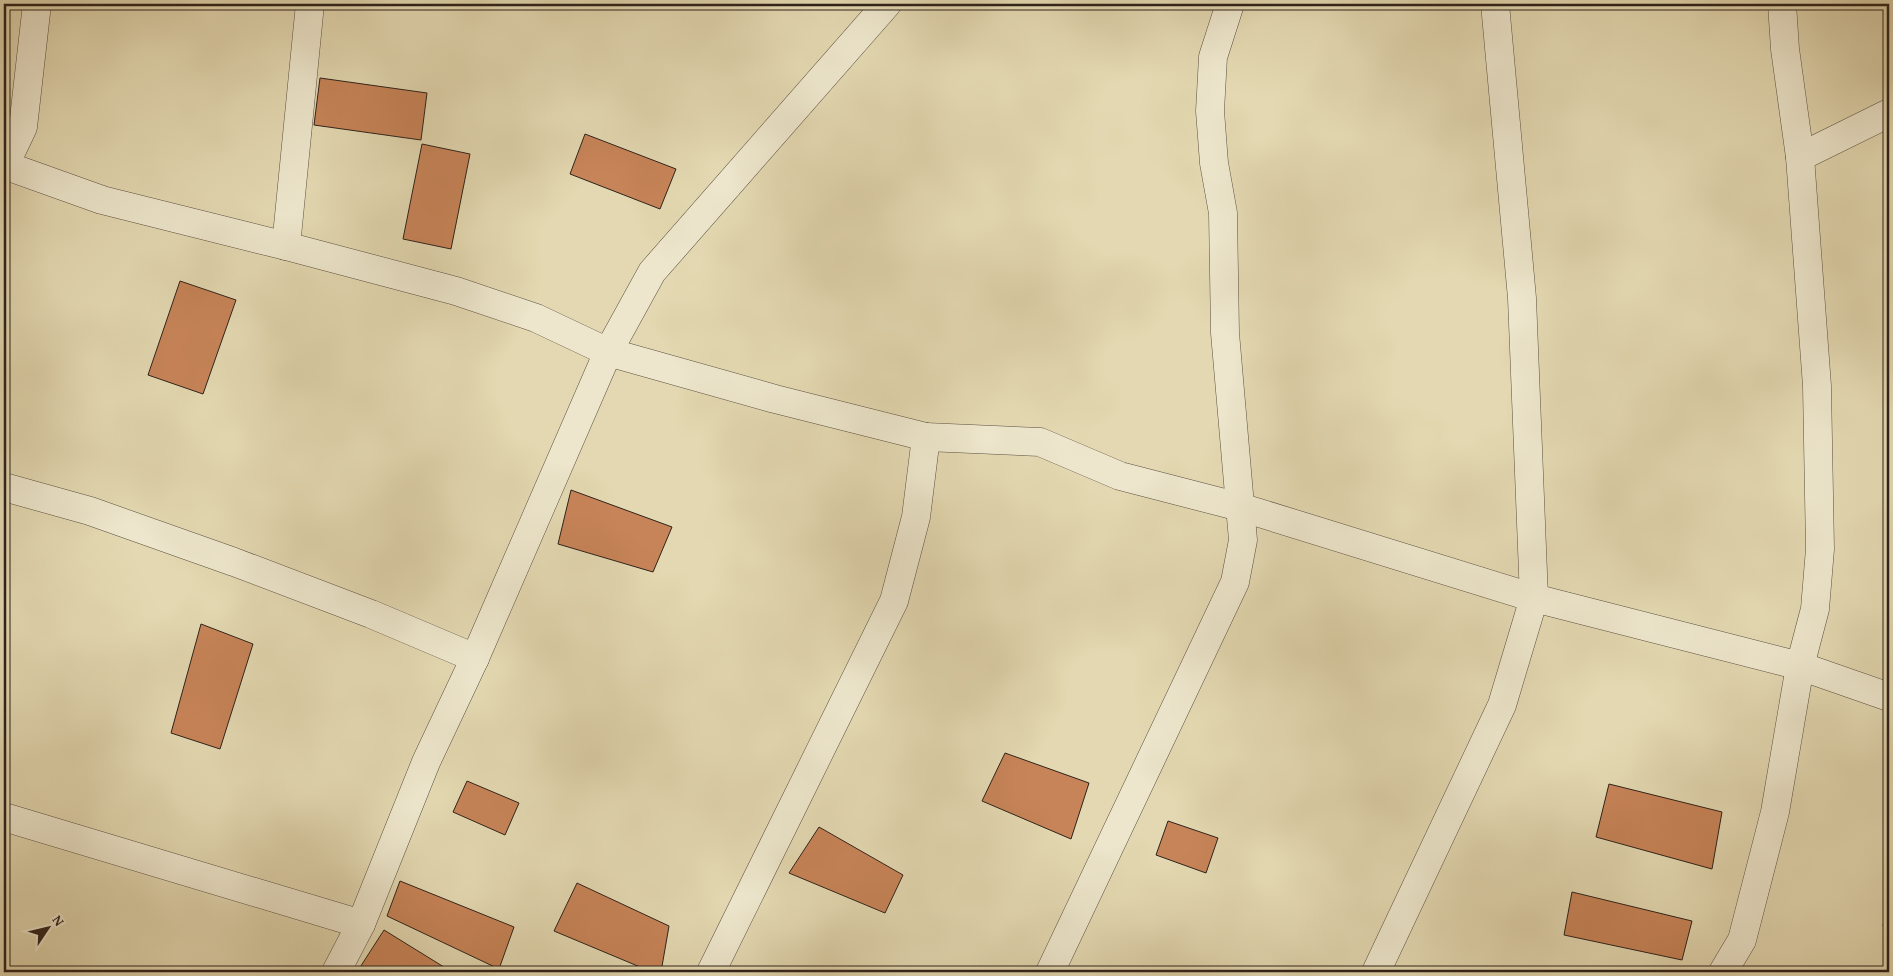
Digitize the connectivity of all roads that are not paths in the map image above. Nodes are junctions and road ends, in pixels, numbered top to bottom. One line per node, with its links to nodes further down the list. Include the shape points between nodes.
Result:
1 (37, 4): 9 (street, via 23,127)
2 (310, 4): 10 (street)
3 (887, 4): 11 (street, via 652,272)
4 (1230, 4): 14 (street, via 1213,57 1210,111 1223,213 1225,333)
5 (1495, 4): 15 (street, via 1522,298)
6 (1782, 4): 8 (street)
7 (1889, 113): 8 (street)
8 (1800, 157): 17 (street, via 1817,386 1820,549 1815,609)
9 (4, 165): 10 (street, via 102,200)
10 (286, 246): 11 (street, via 456,291 536,318)
11 (608, 352): 12 (street); 16 (street)
12 (926, 437): 14 (street, via 1040,442 1120,476); 22 (street, via 916,517 894,601)
13 (4, 487): 16 (street, via 90,511 234,562)
14 (1240, 507): 15 (street); 23 (street, via 1243,540 1235,582)
15 (1534, 598): 17 (street); 24 (street, via 1502,705)
16 (475, 658): 20 (street, via 426,762)
17 (1800, 666): 18 (street); 25 (street, via 1775,812 1742,940)
18 (1889, 697)
19 (4, 817): 20 (street)
20 (360, 924): 21 (street)
21 (336, 972)
22 (711, 972)
23 (1050, 972)
24 (1376, 972)
25 (1723, 972)

